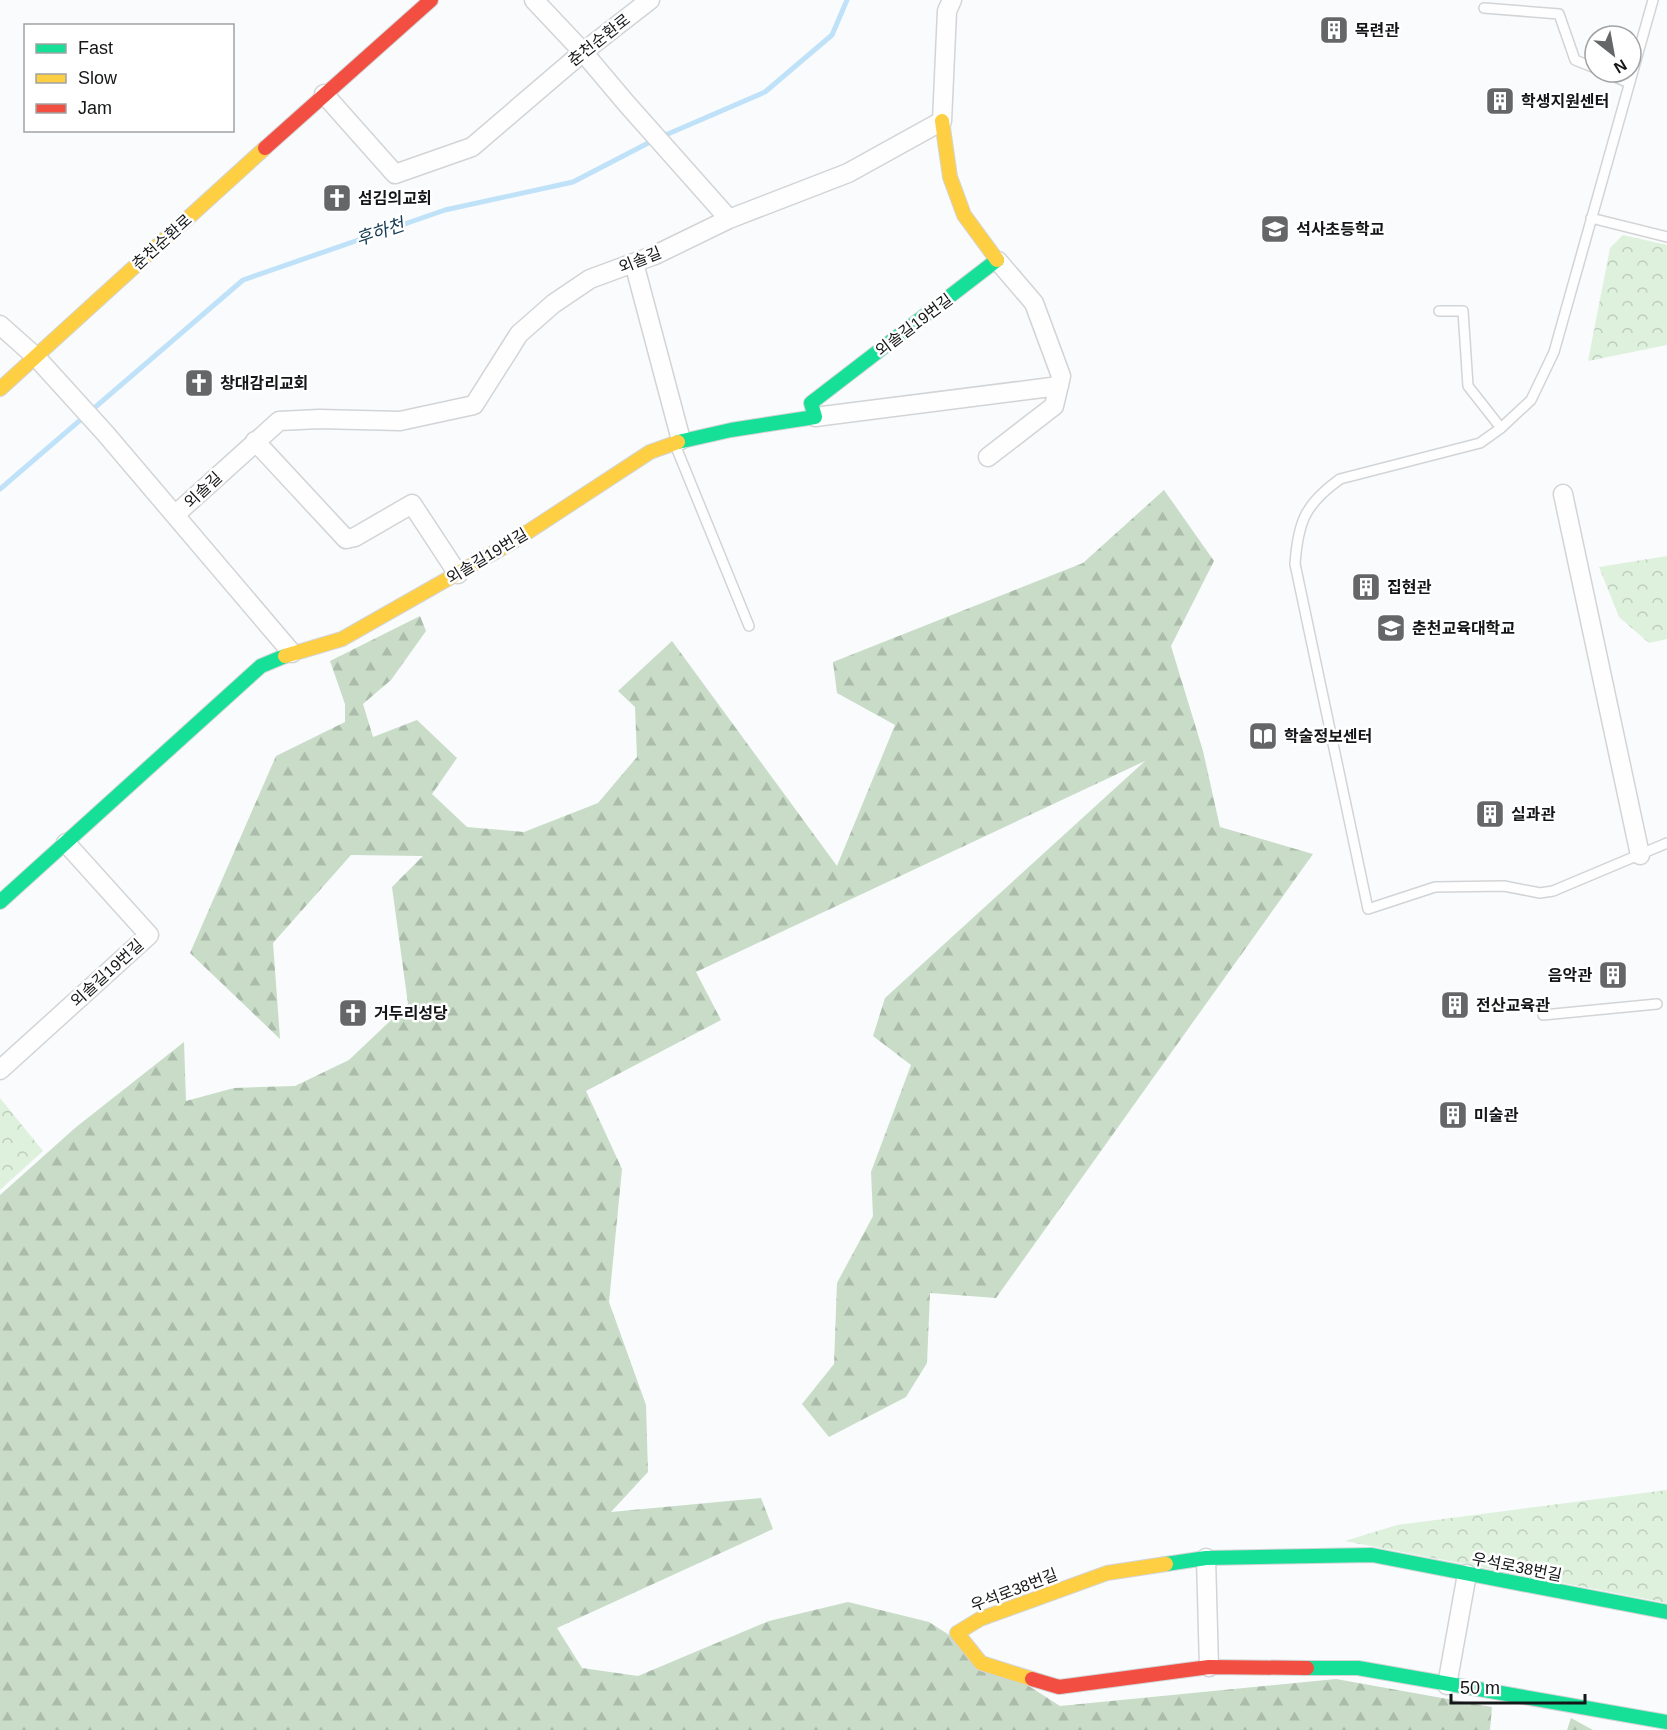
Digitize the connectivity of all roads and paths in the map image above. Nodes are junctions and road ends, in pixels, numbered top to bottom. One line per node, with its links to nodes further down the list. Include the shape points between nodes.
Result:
1 (431, 0): 11 (street, 춘천순환로)
2 (534, 0): 8 (street)
3 (650, 0): 8 (street, 춘천순환로)
4 (952, 0): 12 (street, via 947,11)
5 (1653, 0): 7 (lane)
6 (1484, 8): 9 (lane, via 1559,14 1575,60)
7 (1643, 35)
8 (583, 52): 11 (street, 춘천순환로, via 472,147 395,174); 14 (street)
9 (1583, 63)
10 (1629, 84): 13 (lane)
11 (324, 94): 20 (street, 춘천순환로)
12 (942, 121): 14 (street, 외솔길, via 848,173); 16 (street, via 950,177 964,215)
13 (1591, 218): 15 (lane); 24 (lane, via 1554,352 1531,400)
14 (729, 219): 17 (street, 외솔길)
15 (1667, 237)
16 (998, 261): 21 (street, via 1034,303 1061,376); 23 (street, 외솔길19번길, via 811,403)
17 (634, 263): 25 (street, 외솔길, via 590,279 519,334 474,405 399,421 279,421); 26 (street)
18 (1439, 311): 24 (lane, via 1463,311 1468,386)
19 (0, 325): 20 (street)
20 (36, 357): 22 (street, 춘천순환로); 29 (street)
21 (1059, 386): 23 (street); 27 (street, via 1054,406)
22 (0, 389)
23 (815, 417): 26 (street, 외솔길19번길)
24 (1501, 428): 35 (lane, via 1480,443 1340,479 1321,492 1304,515 1297,536 1295,564 1368,909 1436,887 1504,886 1540,893 1554,891)
25 (255, 441): 29 (street, 외솔길); 30 (street, via 345,539 412,504)
26 (677, 441): 30 (street, 외솔길19번길, via 650,452); 31 (lane)
27 (988, 457)
28 (1563, 494): 35 (street)
29 (176, 514): 32 (street)
30 (458, 574): 32 (street, 외솔길19번길, via 342,639)
31 (748, 626)
32 (292, 654): 33 (street, 외솔길19번길, via 261,666)
33 (66, 843): 36 (street, 외솔길19번길); 39 (street, 외솔길19번길, via 149,935)
34 (1667, 843): 35 (lane)
35 (1640, 855)
36 (0, 903)
37 (1657, 1004): 38 (lane)
38 (1544, 1015)
39 (0, 1070)
40 (1206, 1558): 41 (street, 우석로38번길, via 1372,1555); 43 (street); 43 (street, 우석로38번길, via 1107,1573 980,1619 957,1634 981,1663 1059,1687)
41 (1467, 1574): 42 (street, 우석로38번길); 44 (street)
42 (1667, 1612)
43 (1209, 1667): 44 (street, 우석로38번길, via 1358,1668)
44 (1447, 1685): 45 (street, 우석로38번길)
45 (1667, 1722)

